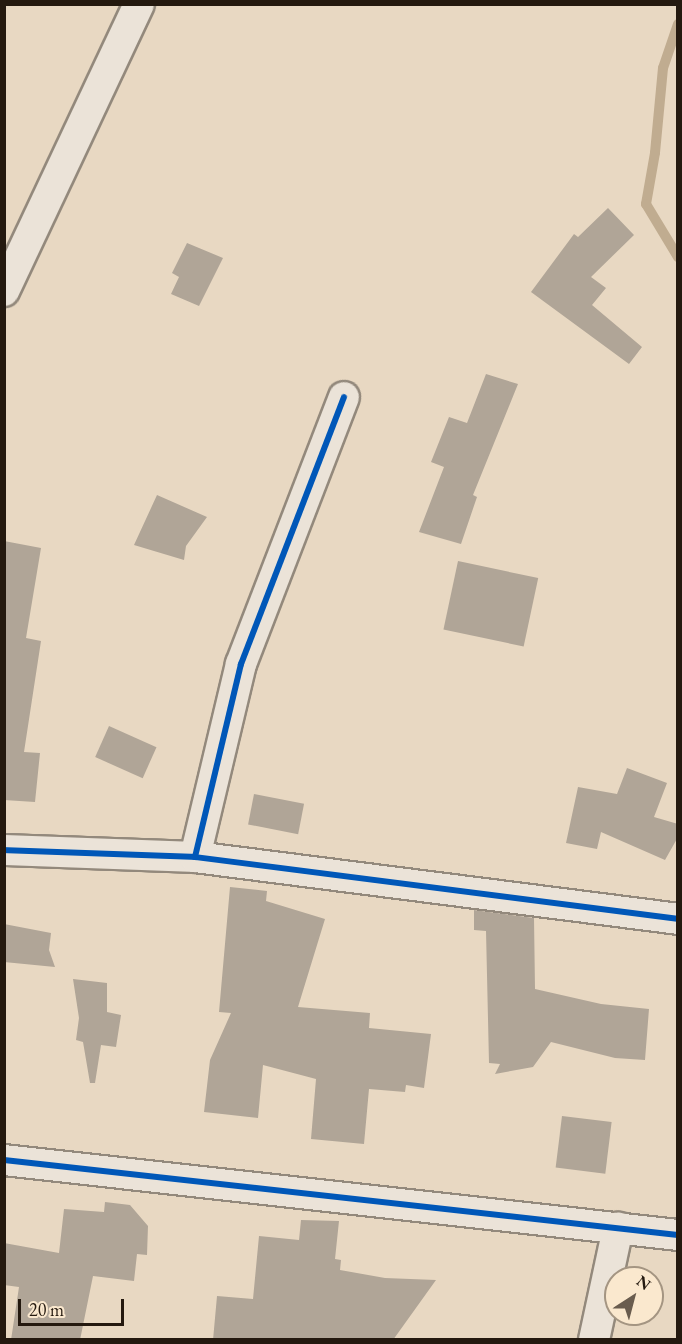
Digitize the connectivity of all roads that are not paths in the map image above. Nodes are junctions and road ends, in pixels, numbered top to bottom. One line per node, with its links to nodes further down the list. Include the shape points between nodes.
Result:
1 (140, 4): 2 (street)
2 (4, 291)
3 (344, 397): 5 (street, via 241,664)
4 (4, 850): 5 (street)
5 (195, 857): 6 (street)
6 (678, 919)
7 (4, 1160): 8 (street)
8 (618, 1228): 9 (street); 10 (street)
9 (678, 1235)
10 (594, 1340)

